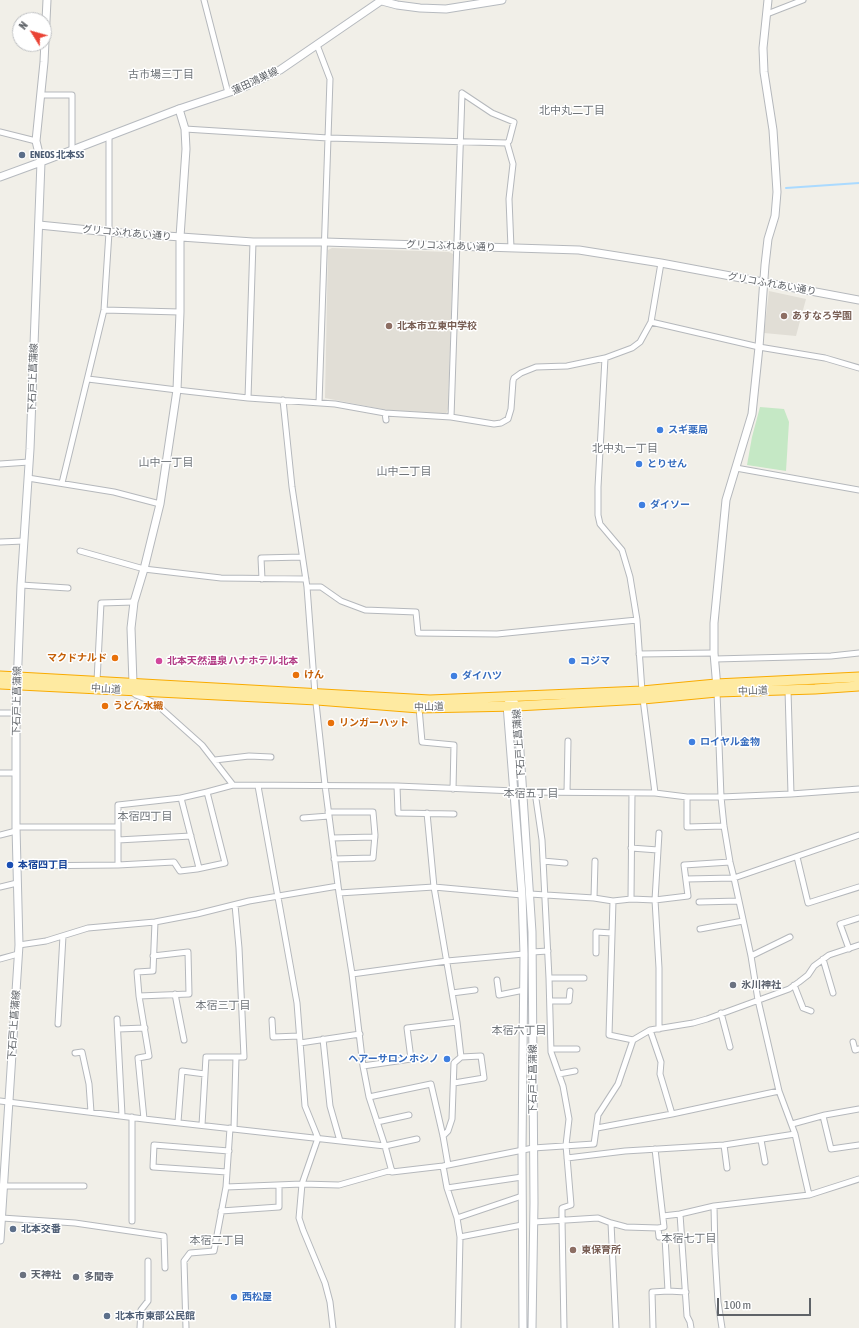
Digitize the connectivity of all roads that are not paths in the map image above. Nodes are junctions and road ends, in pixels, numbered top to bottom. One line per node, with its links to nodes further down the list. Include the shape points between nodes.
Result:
1 (47, 0): 10 (main road, 下石戸上菖蒲線)
2 (204, 0): 9 (street)
3 (382, 0): 4 (main road, 蓮田鴻巣線, via 397,5 446,9); 8 (main road, 蓮田鴻巣線)
4 (502, 0)
5 (768, 0): 7 (main road)
6 (803, 0): 7 (street)
7 (767, 14): 30 (main road, via 763,56 773,130 777,192 775,216 768,239)
8 (316, 45): 9 (main road, 蓮田鴻巣線, via 280,70); 15 (street, via 330,79)
9 (228, 93): 11 (main road, 蓮田鴻巣線)
10 (41, 95): 16 (main road, 下石戸上菖蒲線); 19 (street, via 72,96)
11 (179, 109): 12 (main road); 14 (main road, 蓮田鴻巣線)
12 (185, 129): 15 (street); 24 (main road)
13 (0, 132): 16 (street)
14 (109, 136): 19 (main road, 蓮田鴻巣線); 23 (street)
15 (328, 138): 17 (street); 26 (street)
16 (36, 141): 20 (main road, 下石戸上菖蒲線)
17 (461, 142): 18 (street); 18 (street, via 462,93 492,113 514,122); 27 (street)
18 (507, 143): 28 (street, via 513,164 509,199)
19 (72, 150): 20 (main road, 蓮田鴻巣線)
20 (41, 162): 21 (main road, 蓮田鴻巣線); 22 (main road, 下石戸上菖蒲線)
21 (0, 177)
22 (39, 225): 23 (main road, グリコふれあい通り); 46 (main road, 下石戸上菖蒲線)
23 (109, 232): 24 (main road, グリコふれあい通り); 32 (street)
24 (180, 237): 25 (main road, グリコふれあい通り); 33 (main road)
25 (253, 242): 26 (main road, グリコふれあい通り); 40 (street)
26 (325, 242): 27 (main road, グリコふれあい通り); 42 (street)
27 (457, 246): 28 (main road, グリコふれあい通り); 44 (street)
28 (511, 248): 29 (main road, グリコふれあい通り, via 579,250)
29 (661, 263): 30 (main road, グリコふれあい通り); 34 (street)
30 (764, 282): 31 (main road, グリコふれあい通り); 35 (main road)
31 (859, 300)
32 (104, 310): 33 (street); 38 (street)
33 (180, 312): 39 (main road)
34 (651, 322): 35 (street); 36 (street, via 640,342 632,348)
35 (759, 346): 37 (street, via 826,358); 48 (main road, via 752,414)
36 (605, 358): 44 (street, via 567,366 536,367 521,372 514,378 508,418 501,423); 64 (street, via 598,515 600,524 622,550 630,577)
37 (859, 368)
38 (88, 378): 39 (street); 50 (street)
39 (177, 390): 40 (street); 52 (main road)
40 (248, 398): 41 (street)
41 (283, 400): 42 (street); 56 (street)
42 (319, 403): 43 (street)
43 (384, 413): 44 (street); 45 (street)
44 (451, 417)
45 (386, 420)
46 (29, 462): 47 (street); 49 (main road, 下石戸上菖蒲線)
47 (0, 464)
48 (736, 468): 51 (street); 67 (main road, via 726,500 714,623)
49 (28, 478): 50 (street); 53 (main road, 下石戸上菖蒲線)
50 (62, 484): 52 (street, via 114,492)
51 (859, 490)
52 (160, 504): 57 (main road)
53 (24, 541): 54 (street); 60 (main road, 下石戸上菖蒲線)
54 (0, 542)
55 (80, 551): 57 (street)
56 (302, 557): 58 (street, via 261,558); 59 (street)
57 (144, 569): 58 (street, via 221,578); 63 (main road)
58 (262, 579): 59 (street)
59 (306, 580): 61 (street)
60 (22, 585): 62 (street); 70 (main road, 下石戸上菖蒲線)
61 (307, 587): 64 (street, via 321,587 341,601 365,610 416,612 418,633 497,634); 78 (street)
62 (68, 588)
63 (134, 602): 71 (street, via 101,603); 74 (main road, via 131,628)
64 (637, 620): 66 (street)
65 (859, 653): 67 (street, via 831,656)
66 (639, 654): 67 (street); 77 (street)
67 (714, 656): 75 (main road)
68 (0, 676): 70 (highway, 中山道)
69 (859, 677): 75 (highway, 中山道)
70 (17, 681): 71 (highway, 中山道); 72 (highway, 中山道); 74 (highway, 中山道); 83 (main road, 下石戸上菖蒲線)
71 (96, 681): 74 (highway, 中山道)
72 (0, 684)
73 (859, 686): 76 (highway, 中山道)
74 (131, 687): 78 (highway, 中山道); 86 (street, via 136,695 155,703)
75 (717, 688): 76 (highway, 中山道); 77 (highway, 中山道); 104 (street)
76 (788, 690): 102 (street)
77 (642, 695): 79 (highway, 中山道); 80 (highway, 中山道); 101 (street)
78 (316, 697): 79 (highway, 中山道); 81 (highway, 中山道); 90 (street)
79 (509, 701): 80 (highway, 中山道); 81 (highway, 中山道); 95 (main road, 下石戸上菖蒲線)
80 (517, 706): 97 (main road, 下石戸上菖蒲線)
81 (419, 708): 93 (street, via 422,742 454,745)
82 (0, 712): 83 (street)
83 (16, 713): 87 (main road, 下石戸上菖蒲線)
84 (568, 740): 99 (street)
85 (272, 757): 86 (street, via 249,756)
86 (215, 760): 89 (street)
87 (16, 773): 88 (street); 112 (main road, 下石戸上菖蒲線)
88 (0, 774)
89 (234, 785): 91 (street); 96 (street)
90 (325, 785): 91 (street); 92 (street); 107 (street)
91 (258, 786): 142 (street)
92 (397, 786): 93 (street); 106 (street, via 398,813)
93 (453, 789): 95 (street)
94 (859, 789): 102 (street)
95 (515, 791): 140 (main road, 下石戸上菖蒲線)
96 (207, 792): 105 (street); 130 (street, via 225,863)
97 (522, 792): 98 (street); 139 (main road, 下石戸上菖蒲線)
98 (535, 792): 99 (street); 124 (street)
99 (567, 792): 100 (street)
100 (632, 793): 101 (street); 120 (street)
101 (655, 794): 103 (street)
102 (791, 794): 104 (street)
103 (687, 797): 104 (street); 110 (street, via 688,827)
104 (721, 797): 110 (street)
105 (181, 798): 111 (street, via 118,805); 116 (street)
106 (427, 813): 108 (street); 137 (street)
107 (328, 814): 109 (street); 117 (street, via 373,812); 118 (street)
108 (454, 814)
109 (303, 818)
110 (724, 826): 126 (street)
111 (118, 827): 112 (street); 119 (street)
112 (16, 829): 114 (street); 129 (main road, 下石戸上菖蒲線)
113 (659, 833): 121 (street)
114 (0, 835)
115 (859, 835): 122 (street)
116 (191, 836): 119 (street); 130 (street)
117 (375, 837): 118 (street); 123 (street, via 373,858)
118 (332, 838): 123 (street)
119 (118, 840): 128 (street)
120 (632, 848): 121 (street); 144 (street)
121 (658, 850): 145 (street)
122 (797, 857): 131 (street); 136 (street, via 808,902)
123 (334, 859): 134 (street)
124 (543, 861): 127 (street); 141 (street)
125 (596, 861): 143 (street)
126 (730, 862): 131 (street); 132 (street, via 684,865)
127 (565, 863)
128 (118, 865): 129 (street); 130 (street, via 174,862 180,871)
129 (16, 866): 133 (main road, 下石戸上菖蒲線)
130 (199, 868)
131 (734, 878): 132 (street); 147 (street)
132 (686, 879): 145 (street, via 688,896)
133 (17, 883): 135 (street); 157 (main road, 下石戸上菖蒲線)
134 (338, 886): 138 (street); 142 (street)
135 (0, 887)
136 (859, 887)
137 (434, 888): 138 (street); 140 (street); 169 (street)
138 (339, 893): 170 (street)
139 (530, 894): 141 (street); 161 (main road, 下石戸上菖蒲線)
140 (522, 895): 164 (main road, 下石戸上菖蒲線)
141 (544, 895): 143 (street); 160 (street)
142 (277, 896): 149 (street); 195 (street, via 297,1002)
143 (594, 898): 146 (street)
144 (631, 899): 145 (street); 146 (street)
145 (655, 900): 192 (street)
146 (613, 901): 154 (street)
147 (739, 901): 148 (street); 151 (street)
148 (699, 902)
149 (235, 905): 152 (street); 206 (street, via 244,1057)
150 (859, 918): 159 (street, via 840,924)
151 (743, 921): 153 (street); 166 (street)
152 (155, 922): 155 (street, via 88,928); 165 (street)
153 (700, 929)
154 (612, 933): 162 (street, via 596,932); 198 (street, via 609,1034)
155 (63, 936): 157 (street); 189 (street)
156 (790, 937): 166 (street)
157 (19, 945): 163 (main road, 下石戸上菖蒲線)
158 (859, 945): 159 (street)
159 (849, 949): 168 (street)
160 (548, 951): 161 (street); 171 (street)
161 (532, 952): 241 (main road, 下石戸上菖蒲線)
162 (596, 953)
163 (18, 954): 167 (street); 216 (main road, 下石戸上菖蒲線)
164 (524, 954): 169 (street); 176 (main road, 下石戸上菖蒲線)
165 (153, 956): 180 (street, via 188,952 190,994); 181 (street, via 153,971 137,972)
166 (750, 956): 182 (street)
167 (0, 959)
168 (823, 959): 174 (street); 179 (street)
169 (447, 961): 170 (street); 178 (street)
170 (352, 974): 194 (street)
171 (549, 978): 172 (street); 183 (street)
172 (584, 978)
173 (497, 980): 176 (street, via 499,995)
174 (794, 985): 182 (street); 184 (street, via 803,1008)
175 (475, 990): 178 (street)
176 (524, 990): 243 (main road, 下石戸上菖蒲線)
177 (570, 991): 183 (street, via 569,1001)
178 (452, 993): 188 (street)
179 (833, 993)
180 (175, 994): 181 (street); 197 (street)
181 (139, 996): 190 (street)
182 (758, 1000): 185 (street); 213 (street)
183 (550, 1001): 202 (street)
184 (811, 1011)
185 (721, 1013): 192 (street, via 693,1023); 201 (street)
186 (117, 1019): 191 (street)
187 (272, 1020): 195 (street, via 273,1037)
188 (457, 1022): 207 (street); 208 (street, via 407,1028 411,1059)
189 (58, 1024)
190 (145, 1028): 191 (street); 224 (street, via 149,1056 138,1058)
191 (118, 1029): 220 (street)
192 (659, 1029): 193 (street)
193 (650, 1030): 198 (street); 219 (street, via 662,1062 660,1074)
194 (360, 1034): 196 (street); 208 (street)
195 (299, 1036): 200 (street)
196 (323, 1039): 200 (street); 236 (street, via 330,1106)
197 (184, 1040)
198 (633, 1040): 230 (street, via 618,1084 598,1114)
199 (853, 1042): 204 (street, via 855,1050)
200 (300, 1043): 233 (street, via 305,1106)
201 (730, 1047)
202 (551, 1049): 203 (street); 211 (street)
203 (577, 1049)
204 (859, 1049)
205 (75, 1053): 218 (street, via 82,1052 89,1084)
206 (236, 1057): 210 (street, via 206,1057); 229 (street)
207 (461, 1057): 212 (street, via 454,1063); 212 (street, via 481,1056 484,1078)
208 (363, 1066): 214 (street)
209 (575, 1071): 211 (street)
210 (205, 1074): 225 (street, via 182,1071); 228 (street)
211 (559, 1074): 237 (street, via 569,1119)
212 (454, 1082): 232 (street, via 452,1119 448,1131)
213 (779, 1091): 219 (street); 227 (street)
214 (369, 1098): 226 (street); 232 (street, via 431,1084)
215 (0, 1101): 216 (street)
216 (8, 1101): 218 (street); 255 (main road, 下石戸上菖蒲線)
217 (859, 1109): 222 (street)
218 (91, 1112): 220 (street)
219 (672, 1114): 230 (street)
220 (122, 1116): 223 (street)
221 (409, 1116): 226 (street)
222 (823, 1116): 227 (street); 239 (street, via 831,1149)
223 (132, 1117): 224 (street); 268 (street)
224 (144, 1119): 225 (street)
225 (178, 1122): 228 (street)
226 (377, 1122): 240 (street)
227 (792, 1124): 231 (street)
228 (202, 1125): 229 (street)
229 (232, 1128): 233 (street); 244 (street)
230 (597, 1128): 237 (street, via 594,1144)
231 (796, 1134): 235 (street); 260 (street)
232 (443, 1136): 247 (street)
233 (318, 1138): 236 (street); 253 (street)
234 (417, 1139): 240 (street)
235 (761, 1140): 238 (street); 246 (street)
236 (340, 1141): 240 (street)
237 (566, 1145): 241 (street); 245 (street)
238 (724, 1145): 242 (street); 248 (street)
239 (859, 1145)
240 (385, 1146): 249 (street)
241 (533, 1148): 243 (street); 269 (main road, 下石戸上菖蒲線)
242 (655, 1149): 245 (street); 264 (street)
243 (522, 1150): 247 (street); 251 (main road, 下石戸上菖蒲線)
244 (229, 1151): 250 (street); 250 (street, via 154,1145 153,1167)
245 (567, 1158): 267 (street, via 571,1205 562,1208)
246 (765, 1162)
247 (445, 1166): 249 (street); 258 (street)
248 (727, 1168)
249 (392, 1170): 253 (street, via 339,1185)
250 (227, 1172): 257 (street)
251 (522, 1177): 258 (street); 259 (main road, 下石戸上菖蒲線)
252 (859, 1179): 260 (street)
253 (302, 1184): 254 (street); 281 (street, via 299,1218 325,1283)
254 (279, 1185): 257 (street); 262 (street, via 279,1207)
255 (2, 1186): 256 (street); 265 (main road, 下石戸上菖蒲線)
256 (84, 1186)
257 (226, 1187): 262 (street)
258 (446, 1188): 266 (street)
259 (522, 1196): 266 (street); 271 (main road, 下石戸上菖蒲線)
260 (809, 1196): 261 (street)
261 (714, 1206): 263 (street); 289 (street, via 718,1302)
262 (221, 1211): 280 (street, via 214,1251 190,1253 184,1261)
263 (680, 1214): 264 (street); 278 (street)
264 (663, 1216): 272 (street, via 664,1227)
265 (2, 1218): 274 (main road, 下石戸上菖蒲線); 276 (street, via 75,1223 164,1236)
266 (457, 1218): 273 (street)
267 (562, 1220): 269 (street); 270 (street, via 598,1218); 285 (street)
268 (132, 1221)
269 (534, 1222): 284 (main road, 下石戸上菖蒲線)
270 (611, 1223): 272 (street); 286 (street)
271 (522, 1225): 273 (street); 283 (main road, 下石戸上菖蒲線)
272 (658, 1228): 277 (street, via 660,1236 665,1237)
273 (460, 1237): 282 (street)
274 (0, 1240)
275 (148, 1261): 279 (street, via 148,1301 141,1310)
276 (165, 1268)
277 (668, 1292): 278 (street); 287 (street, via 652,1292)
278 (686, 1292): 288 (street, via 687,1316)
279 (140, 1328)
280 (186, 1328)
281 (333, 1328)
282 (458, 1328)
283 (522, 1328)
284 (532, 1328)
285 (564, 1328)
286 (616, 1328)
287 (654, 1328)
288 (691, 1328)
289 (722, 1328)

